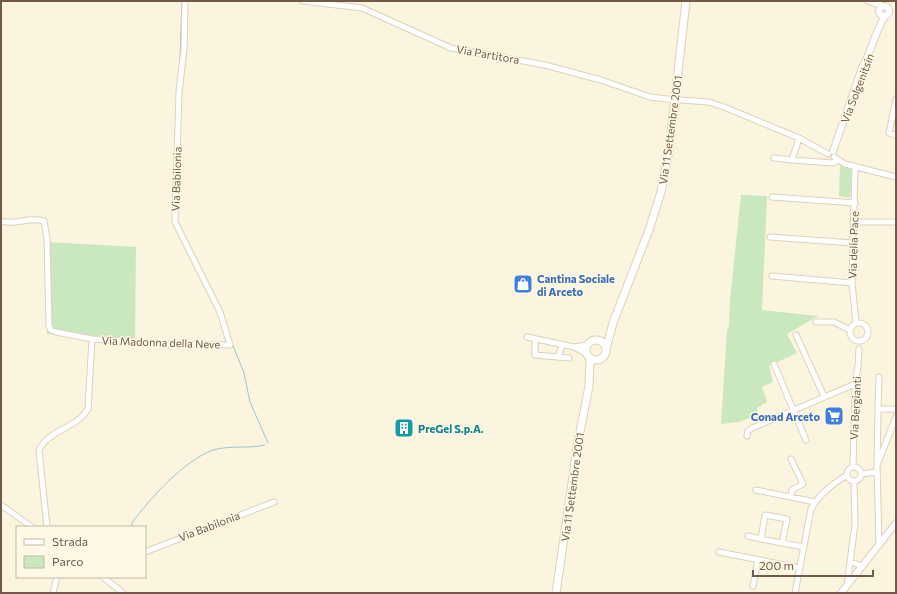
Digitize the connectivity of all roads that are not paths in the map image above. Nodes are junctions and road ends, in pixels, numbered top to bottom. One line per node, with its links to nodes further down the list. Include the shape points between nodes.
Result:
1 (185, 1): 35 (street, Via Babilonia, via 175,222 220,312)
2 (303, 1): 8 (street, Via Partitora, via 362,8 451,48 546,64 650,97)
3 (686, 1): 8 (main road, Via 11 Settembre 2001)
4 (870, 2): 5 (street)
5 (884, 11): 6 (street); 11 (street, Via Solgenitsin, via 856,84)
6 (896, 11)
7 (896, 99): 9 (street, via 889,133)
8 (678, 100): 10 (street, Via Partitora, via 709,102); 26 (main road, Via 11 Settembre 2001, via 658,204)
9 (896, 135)
10 (799, 138): 11 (street, Via Partitora); 13 (street)
11 (833, 155): 13 (street, via 833,163); 14 (street, Via Partitora)
12 (774, 158): 13 (street)
13 (792, 160)
14 (855, 167): 15 (street, Via Partitora); 17 (street, Via della Pace)
15 (896, 177)
16 (772, 196): 17 (street)
17 (855, 203): 19 (street, Via della Pace)
18 (1, 221): 32 (street, Via Madonna della Neve, via 44,221 47,239 49,326 56,332)
19 (853, 222): 20 (street); 22 (street, Via della Pace)
20 (896, 222)
21 (770, 237): 22 (street)
22 (853, 243): 24 (street, Via della Pace)
23 (772, 276): 24 (street)
24 (852, 283): 27 (street, Via della Pace)
25 (816, 322): 28 (street, via 834,322)
26 (613, 323): 33 (main road, Via 11 Settembre 2001); 39 (main road, Via 11 Settembre 2001)
27 (856, 323): 28 (street); 34 (street, via 864,325 868,332 866,337)
28 (850, 330): 34 (street, Via Bergianti, via 850,335)
29 (796, 335): 48 (street)
30 (527, 337): 31 (street)
31 (535, 338): 36 (street); 41 (street, via 535,355)
32 (92, 339): 35 (street, Via Madonna della Neve); 69 (street, Via Madonna della Neve, via 88,409 83,417 43,442 39,450)
33 (599, 341): 37 (main road, via 592,341); 39 (main road)
34 (857, 341): 47 (street, Via Bergianti, via 859,349)
35 (230, 345)
36 (562, 345): 38 (street); 41 (street)
37 (587, 345): 38 (street); 40 (main road, Via 11 Settembre 2001)
38 (574, 347): 40 (street)
39 (606, 348): 43 (main road, Via 11 Settembre 2001, via 603,358)
40 (588, 356): 43 (main road); 46 (main road, Via 11 Settembre 2001)
41 (558, 357): 42 (street)
42 (570, 358)
43 (598, 361): 46 (main road, Via 11 Settembre 2001)
44 (774, 364): 51 (street)
45 (879, 377): 49 (street)
46 (590, 381): 87 (main road, Via 11 Settembre 2001, via 578,442)
47 (855, 384): 48 (street); 57 (street, Via Bergianti)
48 (824, 396): 51 (street)
49 (878, 409): 50 (street); 56 (street)
50 (896, 409)
51 (793, 410): 53 (street, via 752,428); 54 (street)
52 (896, 417): 56 (street)
53 (747, 436)
54 (806, 440)
55 (791, 459): 63 (street, via 803,484 792,490)
56 (877, 464): 58 (street)
57 (853, 467): 59 (street); 60 (street)
58 (877, 472): 59 (street); 73 (street)
59 (861, 474): 61 (street, via 858,480)
60 (847, 475): 61 (street); 65 (street, via 831,485)
61 (854, 481): 78 (street, via 855,524)
62 (756, 490): 63 (street)
63 (791, 497): 65 (street)
64 (274, 502): 75 (street, Via Babilonia)
65 (815, 502): 74 (street, via 811,509)
66 (1, 505): 68 (street)
67 (896, 523): 73 (street)
68 (31, 526)
69 (47, 526)
70 (748, 536): 71 (street)
71 (760, 539): 72 (street); 72 (street, via 765,515 787,519)
72 (782, 543): 74 (street)
73 (879, 545): 79 (street)
74 (804, 547): 80 (street)
75 (146, 552)
76 (719, 552): 77 (street)
77 (758, 560): 80 (street); 84 (street)
78 (851, 562): 79 (street); 83 (street)
79 (862, 566): 83 (street)
80 (800, 568): 88 (street)
81 (57, 578): 85 (street)
82 (104, 578): 86 (street)
83 (847, 585): 89 (street)
84 (753, 586)
85 (53, 593)
86 (123, 593)
87 (556, 593)
88 (795, 593)
89 (841, 593)

